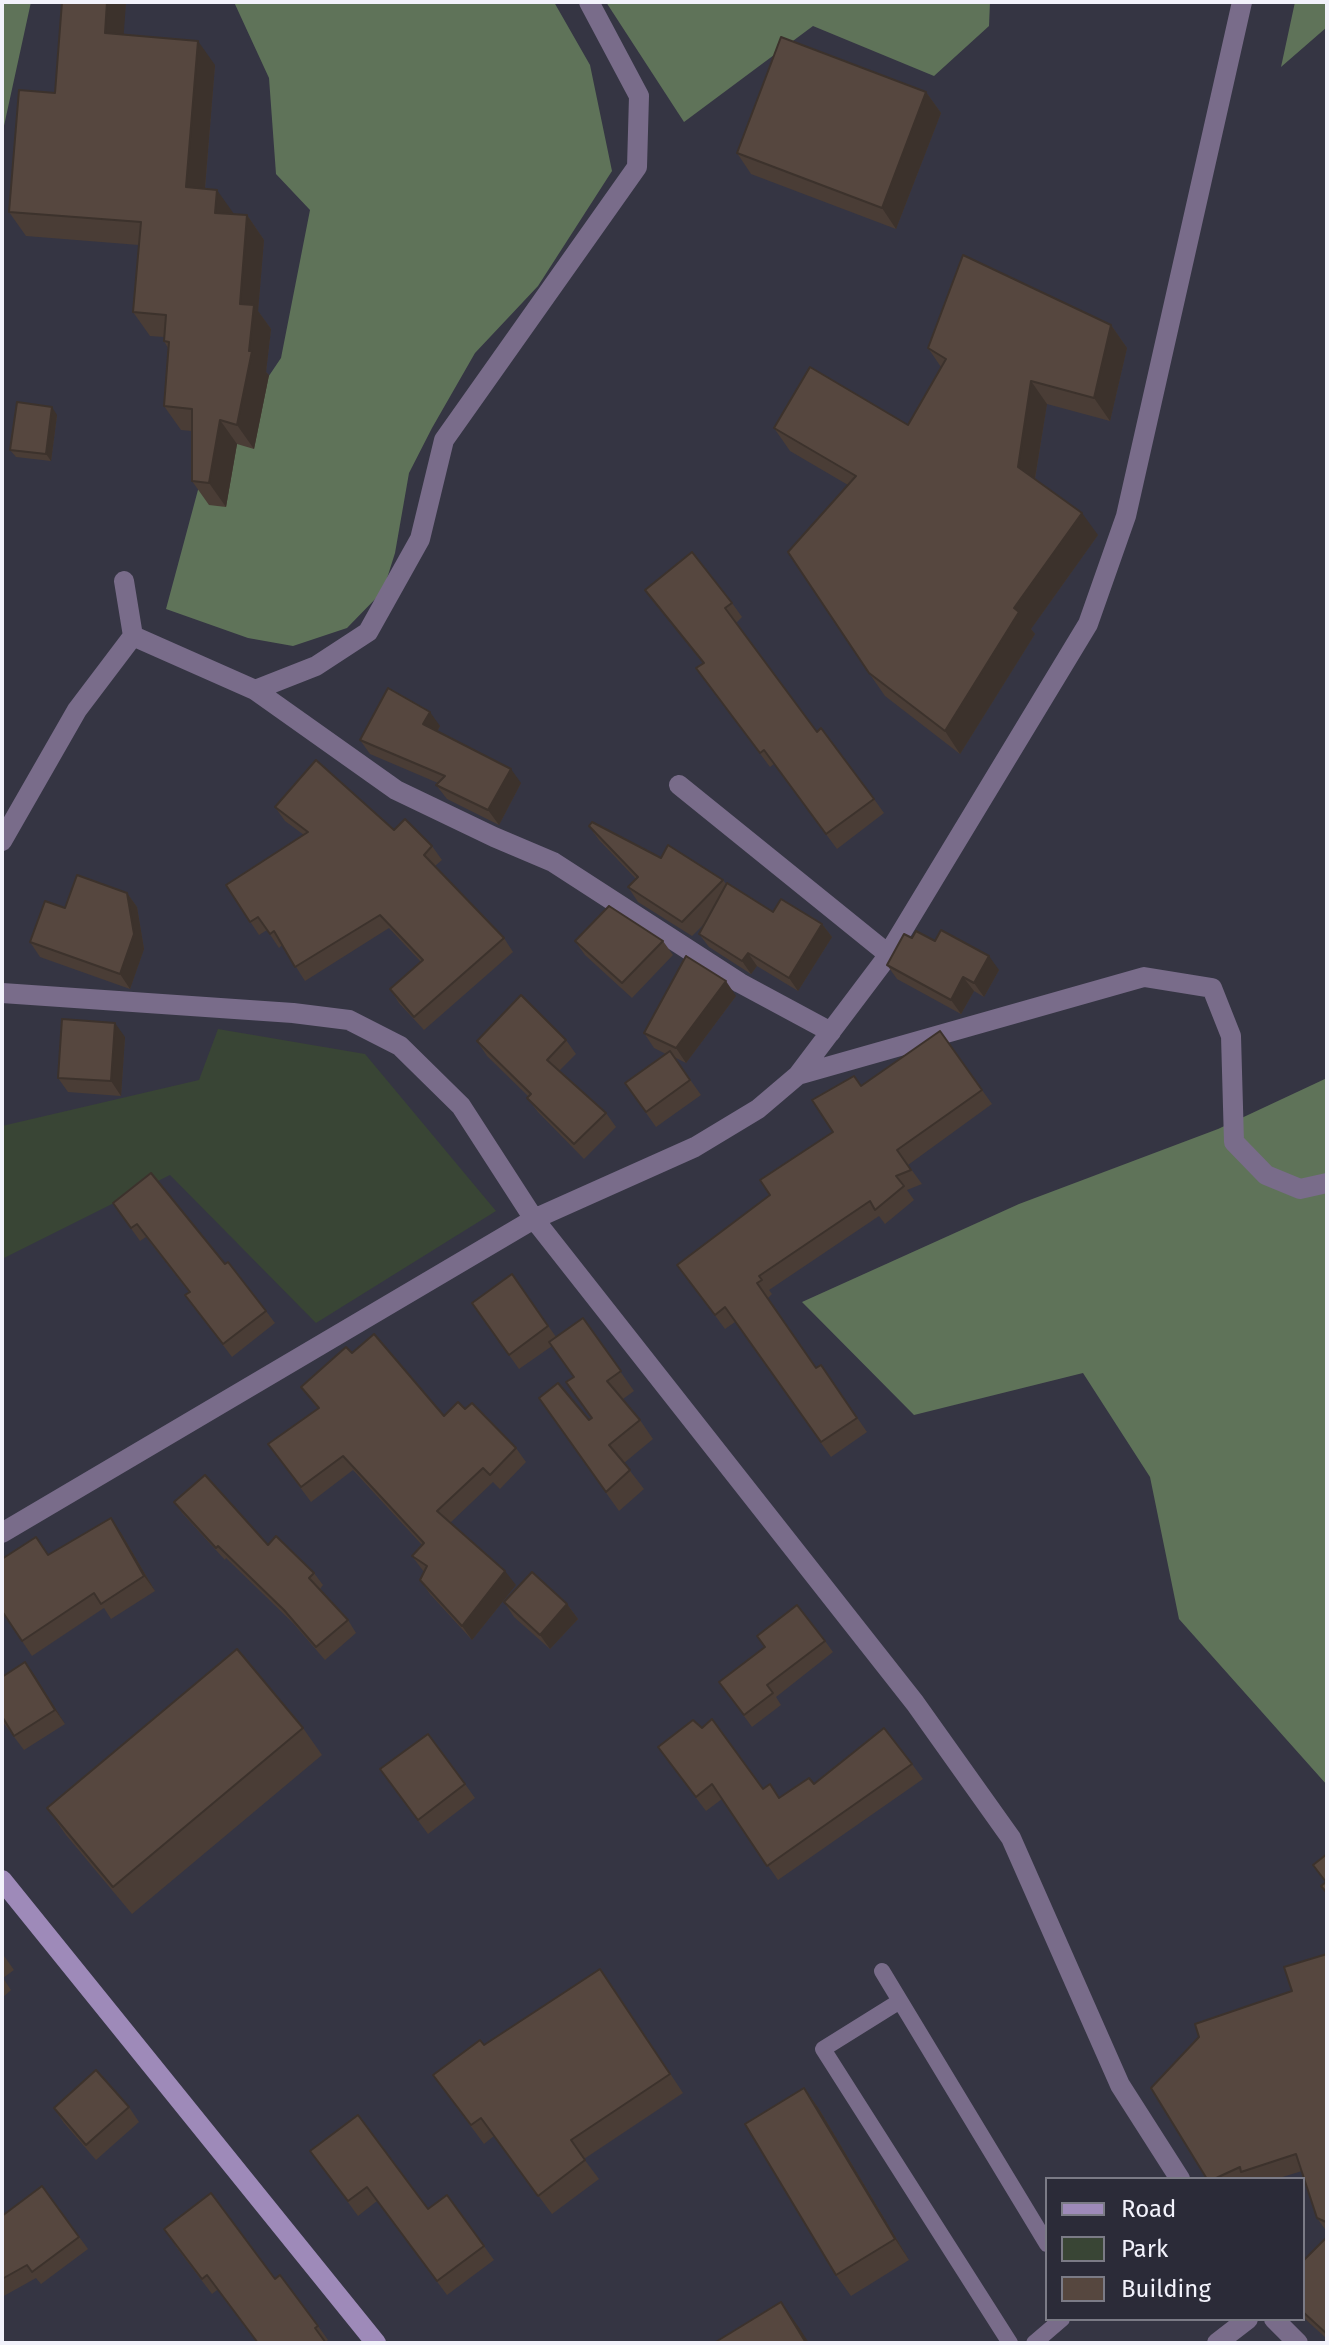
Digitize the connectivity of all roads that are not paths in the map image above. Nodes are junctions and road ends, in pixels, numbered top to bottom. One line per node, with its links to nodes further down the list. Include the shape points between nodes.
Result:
1 (589, 2): 5 (street, via 639,96 637,167 444,440 420,539 368,632 316,666)
2 (1242, 2): 8 (street, via 1126,516 1088,624)
3 (124, 581): 4 (street)
4 (133, 636): 5 (street); 7 (street, via 77,710)
5 (255, 690): 10 (street, via 396,790 553,862 740,983)
6 (679, 785): 8 (street)
7 (2, 841)
8 (888, 954): 10 (street)
9 (2, 993): 13 (street, via 349,1020 400,1046 461,1106)
10 (831, 1032): 11 (street)
11 (798, 1075): 12 (street, via 1144,977 1212,988 1231,1036 1234,1142 1266,1175 1300,1189); 13 (street, via 758,1109 695,1147)
12 (1327, 1183)
13 (534, 1219): 14 (street); 18 (street, via 915,1703 1011,1838 1120,2085)
14 (2, 1533)
15 (2, 1880): 23 (street)
16 (882, 1971): 17 (lane)
17 (900, 2001): 19 (lane); 24 (lane, via 823,2049)
18 (1179, 2177)
19 (1045, 2241)
20 (1060, 2321): 25 (lane)
21 (1245, 2321): 26 (street)
22 (1276, 2321): 27 (street)
23 (376, 2343)
24 (1010, 2343)
25 (1034, 2343)
26 (1217, 2343)
27 (1298, 2343)

